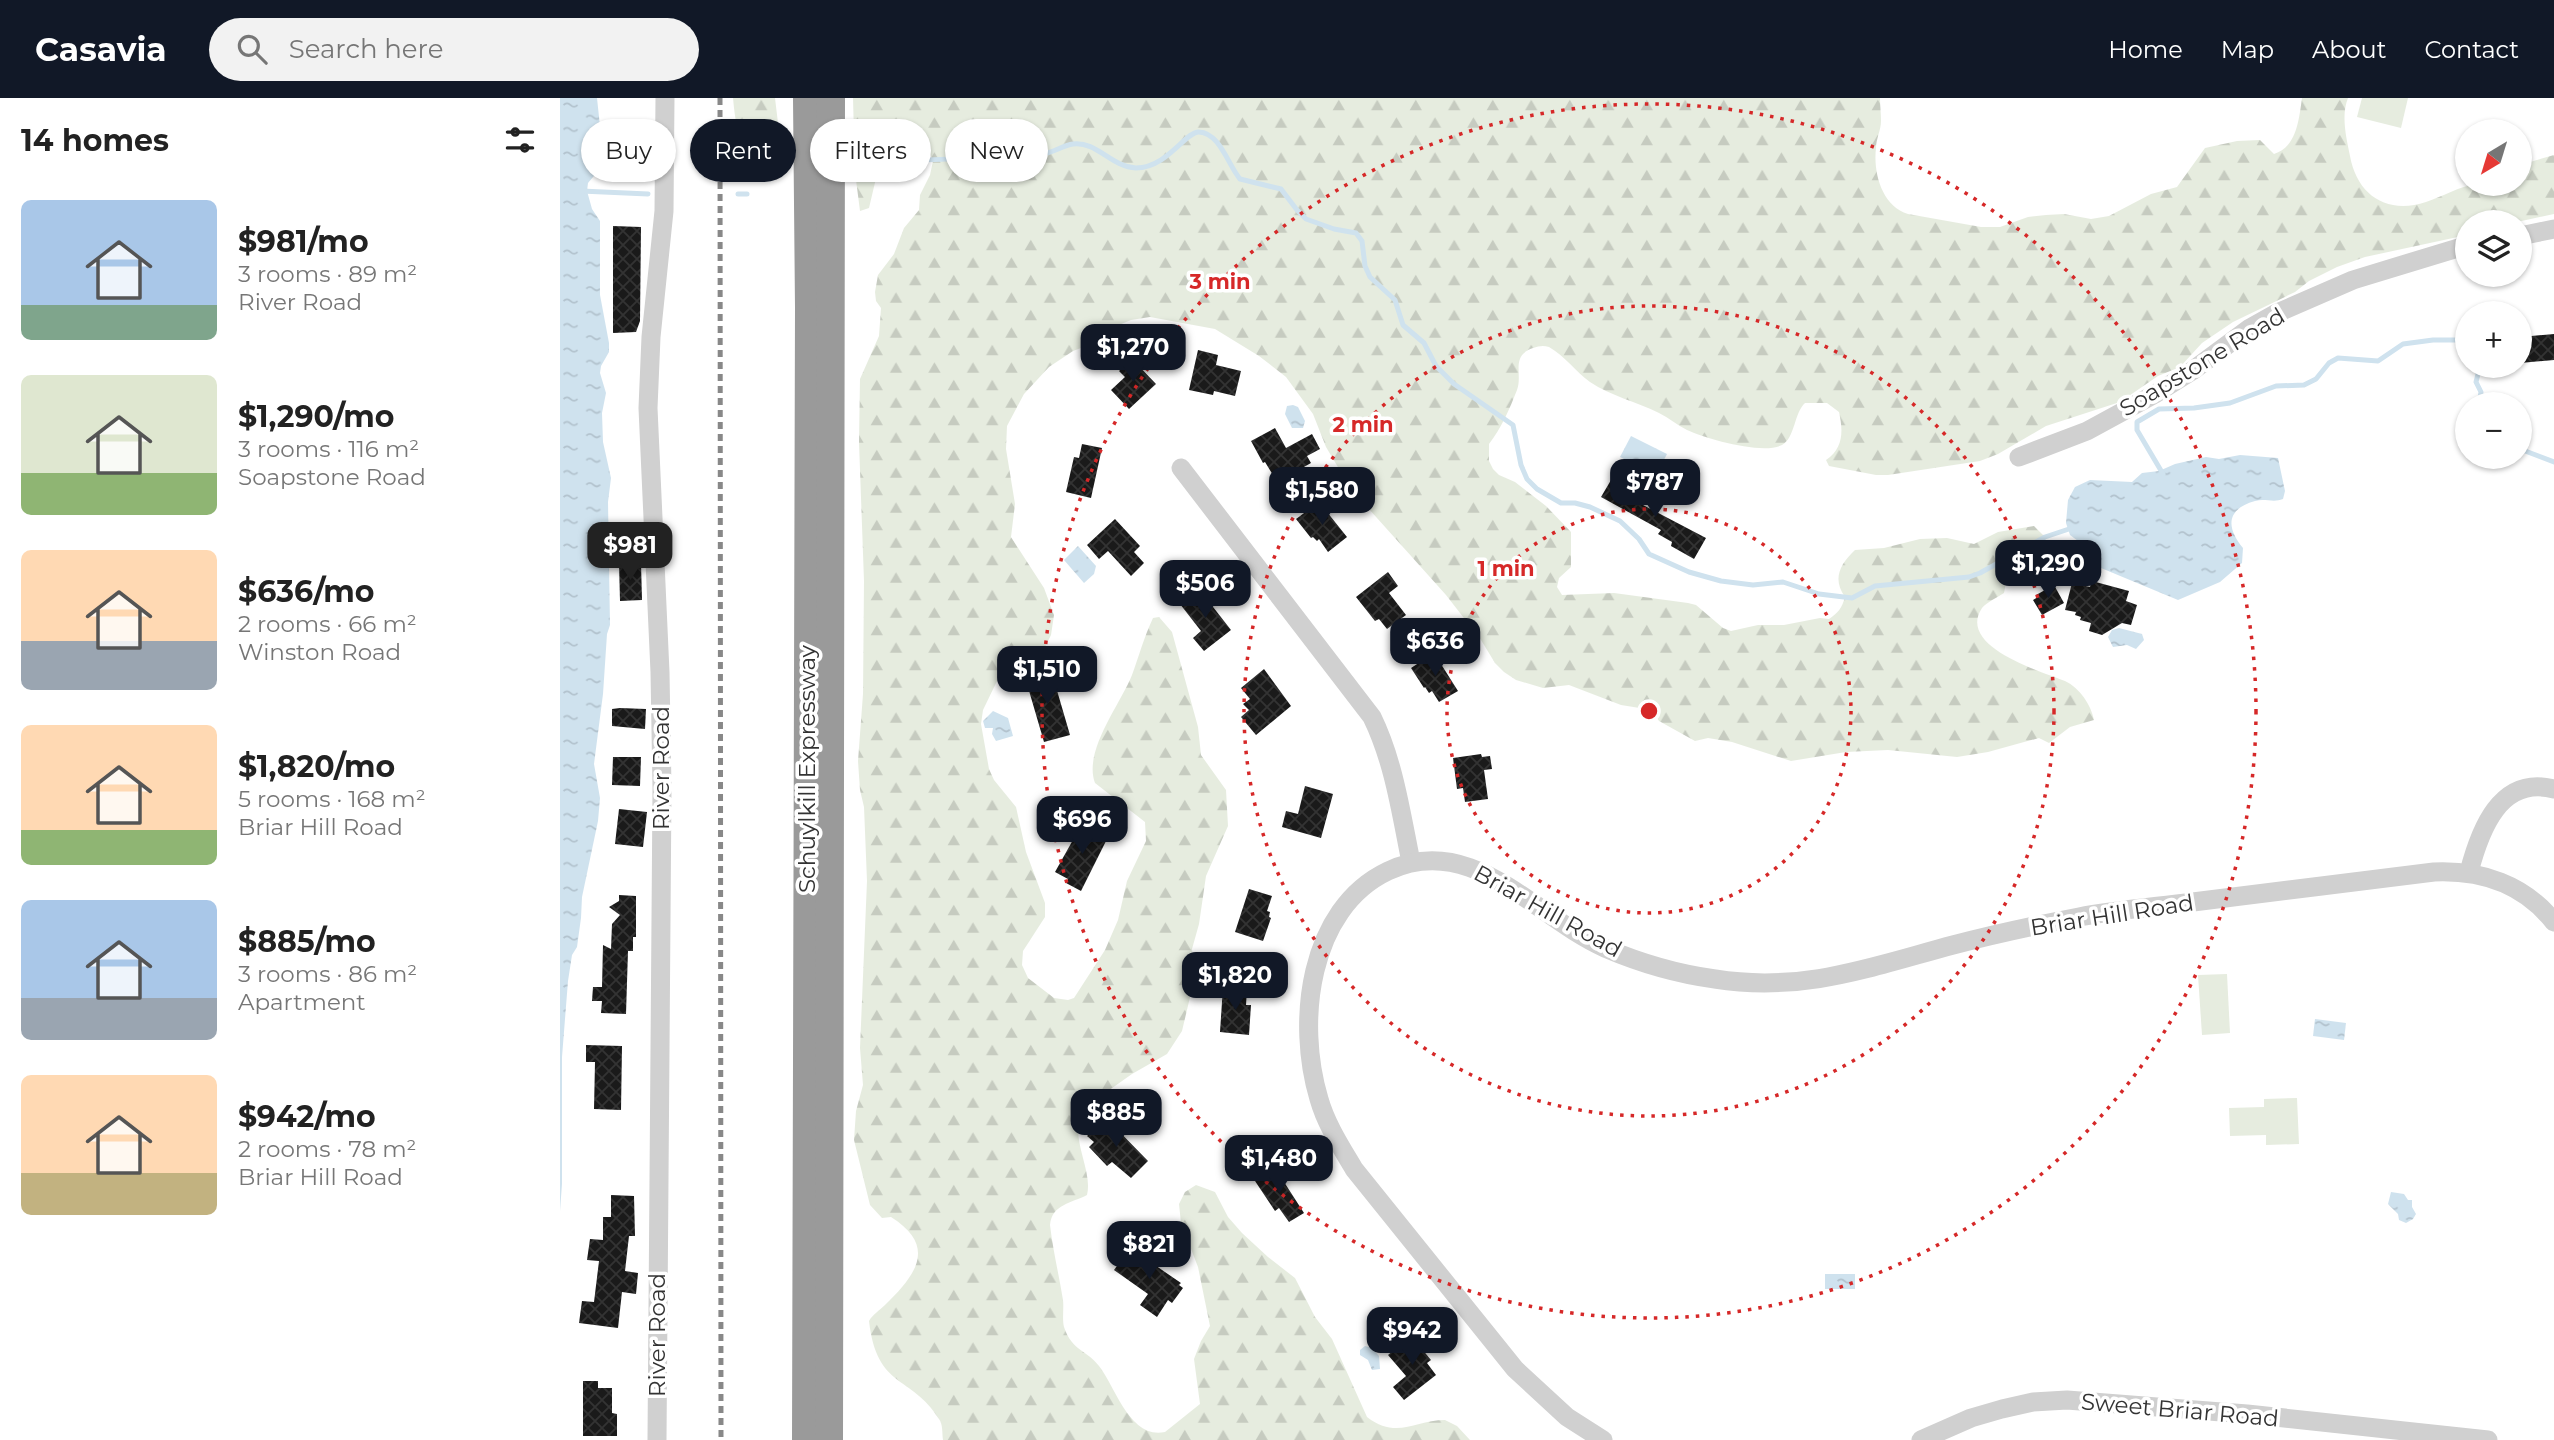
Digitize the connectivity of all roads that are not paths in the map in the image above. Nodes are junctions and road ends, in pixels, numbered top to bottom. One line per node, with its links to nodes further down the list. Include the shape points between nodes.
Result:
1 (665, 98): 13 (street, River Road, via 664,211 648,408 662,788)
2 (807, 98): 14 (highway, Schuylkill Expressway)
3 (831, 98): 15 (highway, Schuylkill Expressway)
4 (2554, 229): 5 (street)
5 (2532, 234)
6 (2455, 249): 7 (street, Soapstone Road, via 2354,280 2276,314 2164,389 2087,431)
7 (2019, 457)
8 (1181, 468): 10 (street, via 1372,717 1391,766)
9 (2554, 789): 11 (street, via 2532,785 2512,792 2483,831)
10 (1411, 862): 11 (street, Briar Hill Road, via 1432,860 1474,867 1570,930 1643,962 1682,974 1756,983 1857,973 1954,945 2084,916 2434,872); 16 (street, Briar Hill Road, via 1371,880 1352,897 1322,944 1309,1026 1319,1101 1354,1169 1515,1369 1567,1417)
11 (2469, 873): 12 (street, Briar Hill Road, via 2519,891)
12 (2554, 922)
13 (657, 1440)
14 (806, 1440)
15 (829, 1440)
16 (1603, 1440)
17 (1921, 1440): 18 (street, Sweet Briar Road, via 2001,1409 2067,1400)
18 (2488, 1440)

